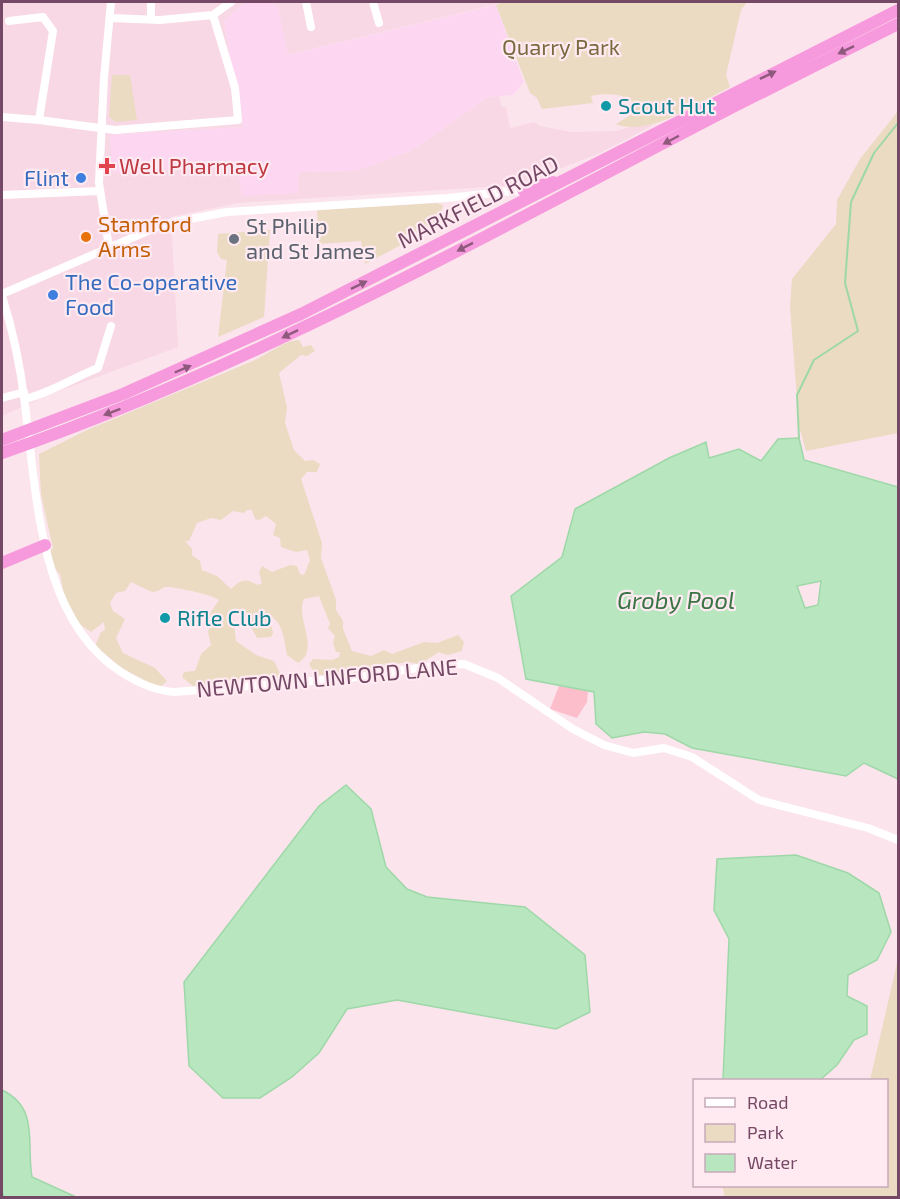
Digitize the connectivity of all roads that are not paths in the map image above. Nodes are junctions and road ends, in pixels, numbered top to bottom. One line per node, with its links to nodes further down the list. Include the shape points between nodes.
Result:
1 (111, 2): 8 (street)
2 (151, 2): 9 (street)
3 (231, 2): 7 (street)
4 (306, 2): 13 (street)
5 (373, 2): 11 (street)
6 (898, 10): 17 (highway, MARKFIELD ROAD, one-way to 6)
7 (213, 15): 9 (street); 16 (street, via 235,88 238,120)
8 (110, 18): 9 (street); 16 (street)
9 (151, 19)
10 (9, 21): 15 (street, via 43,17 53,31)
11 (379, 23)
12 (898, 24): 26 (highway, MARKFIELD ROAD, one-way to 26, via 279,339 179,386)
13 (311, 27)
14 (2, 117): 15 (street)
15 (39, 120): 16 (street)
16 (102, 129): 19 (street)
17 (592, 168): 18 (highway); 26 (highway, MARKFIELD ROAD, one-way to 17, via 199,362)
18 (523, 190): 21 (street, MARKFIELD ROAD, via 206,214 175,220)
19 (99, 191): 20 (street); 21 (street)
20 (2, 195)
21 (109, 247): 22 (street, MARKFIELD ROAD)
22 (2, 295): 24 (street, NEWTOWN LINFORD LANE)
23 (112, 332): 24 (street, via 98,368 41,395)
24 (24, 396): 25 (street); 28 (street, NEWTOWN LINFORD LANE)
25 (2, 398)
26 (52, 428): 27 (highway, MARKFIELD ROAD)
27 (4, 446)
28 (45, 544): 29 (highway); 30 (street, NEWTOWN LINFORD LANE, via 58,586 89,645 115,668 154,689 175,692 349,678 439,664 464,664 498,678 573,729 604,745 633,753 664,748 692,757 759,800 868,828)
29 (2, 563)
30 (898, 840)

